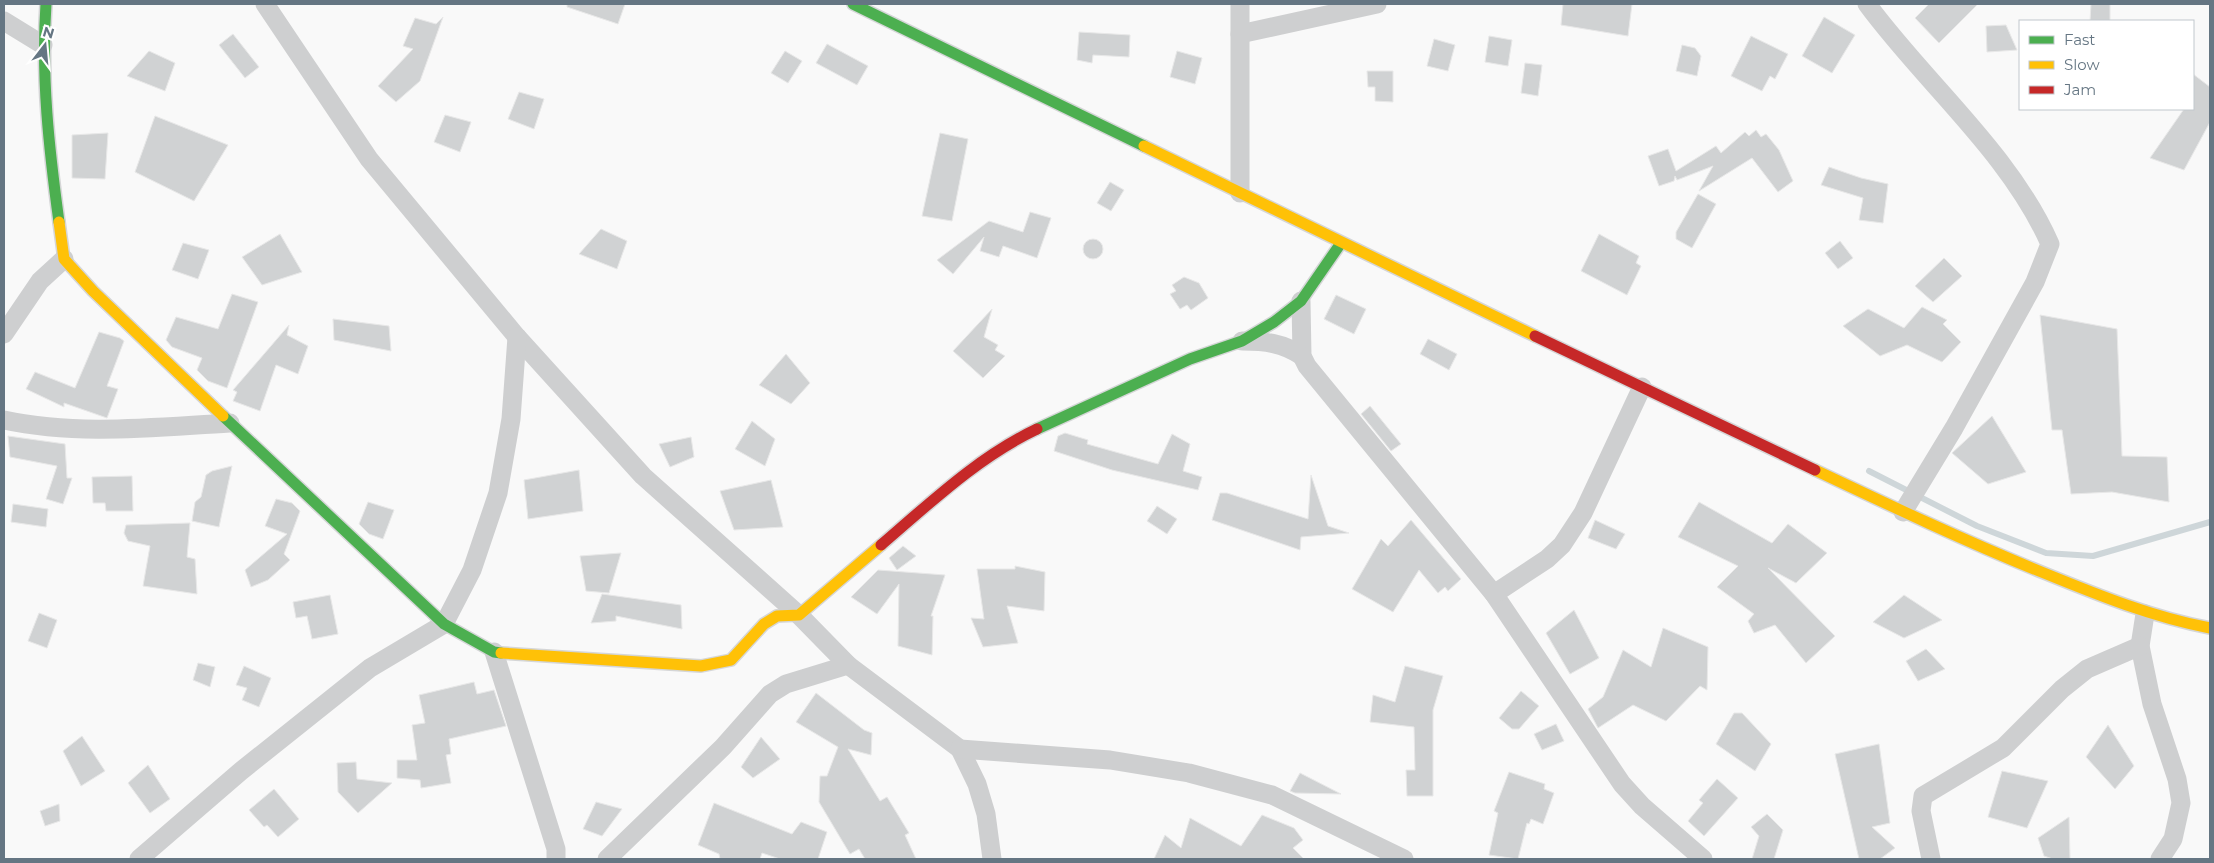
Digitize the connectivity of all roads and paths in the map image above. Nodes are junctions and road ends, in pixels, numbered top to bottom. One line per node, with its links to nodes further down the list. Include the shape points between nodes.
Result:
1 (46, 4): 9 (street)
2 (264, 4): 15 (street, via 369,159)
3 (853, 4): 10 (street)
4 (1240, 4): 8 (street)
5 (1377, 4): 8 (street)
6 (1867, 4): 21 (street, via 1976,133 2041,223 2050,244 2035,282)
7 (4, 21): 9 (street)
8 (1240, 34): 10 (street)
9 (43, 45): 12 (street, via 49,147)
10 (1240, 193): 11 (street)
11 (1341, 243): 13 (street); 18 (street)
12 (64, 259): 14 (street, via 40,281); 20 (street)
13 (1302, 302): 16 (street); 17 (street)
14 (4, 334)
15 (517, 337): 25 (street, via 643,476); 27 (street, via 511,419 498,493 472,570)
16 (1242, 341): 17 (street, via 1278,344); 25 (street, via 1190,359 1018,438 974,466)
17 (1302, 356): 22 (street, via 1344,414)
18 (1642, 387): 21 (street); 22 (street, via 1583,512 1562,545 1547,559)
19 (4, 420): 20 (street, via 26,425 95,430)
20 (230, 424): 27 (street)
21 (1903, 512): 23 (street, via 2022,565)
22 (1494, 594): 39 (street, via 1622,784 1642,806)
23 (2145, 614): 26 (street); 30 (street)
24 (2210, 614): 26 (street)
25 (799, 615): 31 (street, via 777,616 764,624 731,660 701,666); 32 (street)
26 (2177, 622): 28 (street); 29 (street)
27 (444, 624): 31 (street); 34 (street, via 370,668)
28 (2210, 628)
29 (2198, 639)
30 (2140, 646): 40 (street, via 2087,669 2002,748 1923,796 1921,811); 41 (street, via 2152,704 2177,779 2181,803 2173,839)
31 (494, 652): 35 (street, via 551,832)
32 (848, 665): 33 (street); 36 (street, via 786,684 770,694 723,747)
33 (960, 749): 37 (street, via 977,784 986,814); 38 (street, via 1110,760 1189,773 1272,795)
34 (138, 859)
35 (556, 859)
36 (607, 859)
37 (992, 859)
38 (1404, 859)
39 (1703, 859)
40 (1931, 859)
41 (2160, 859)

